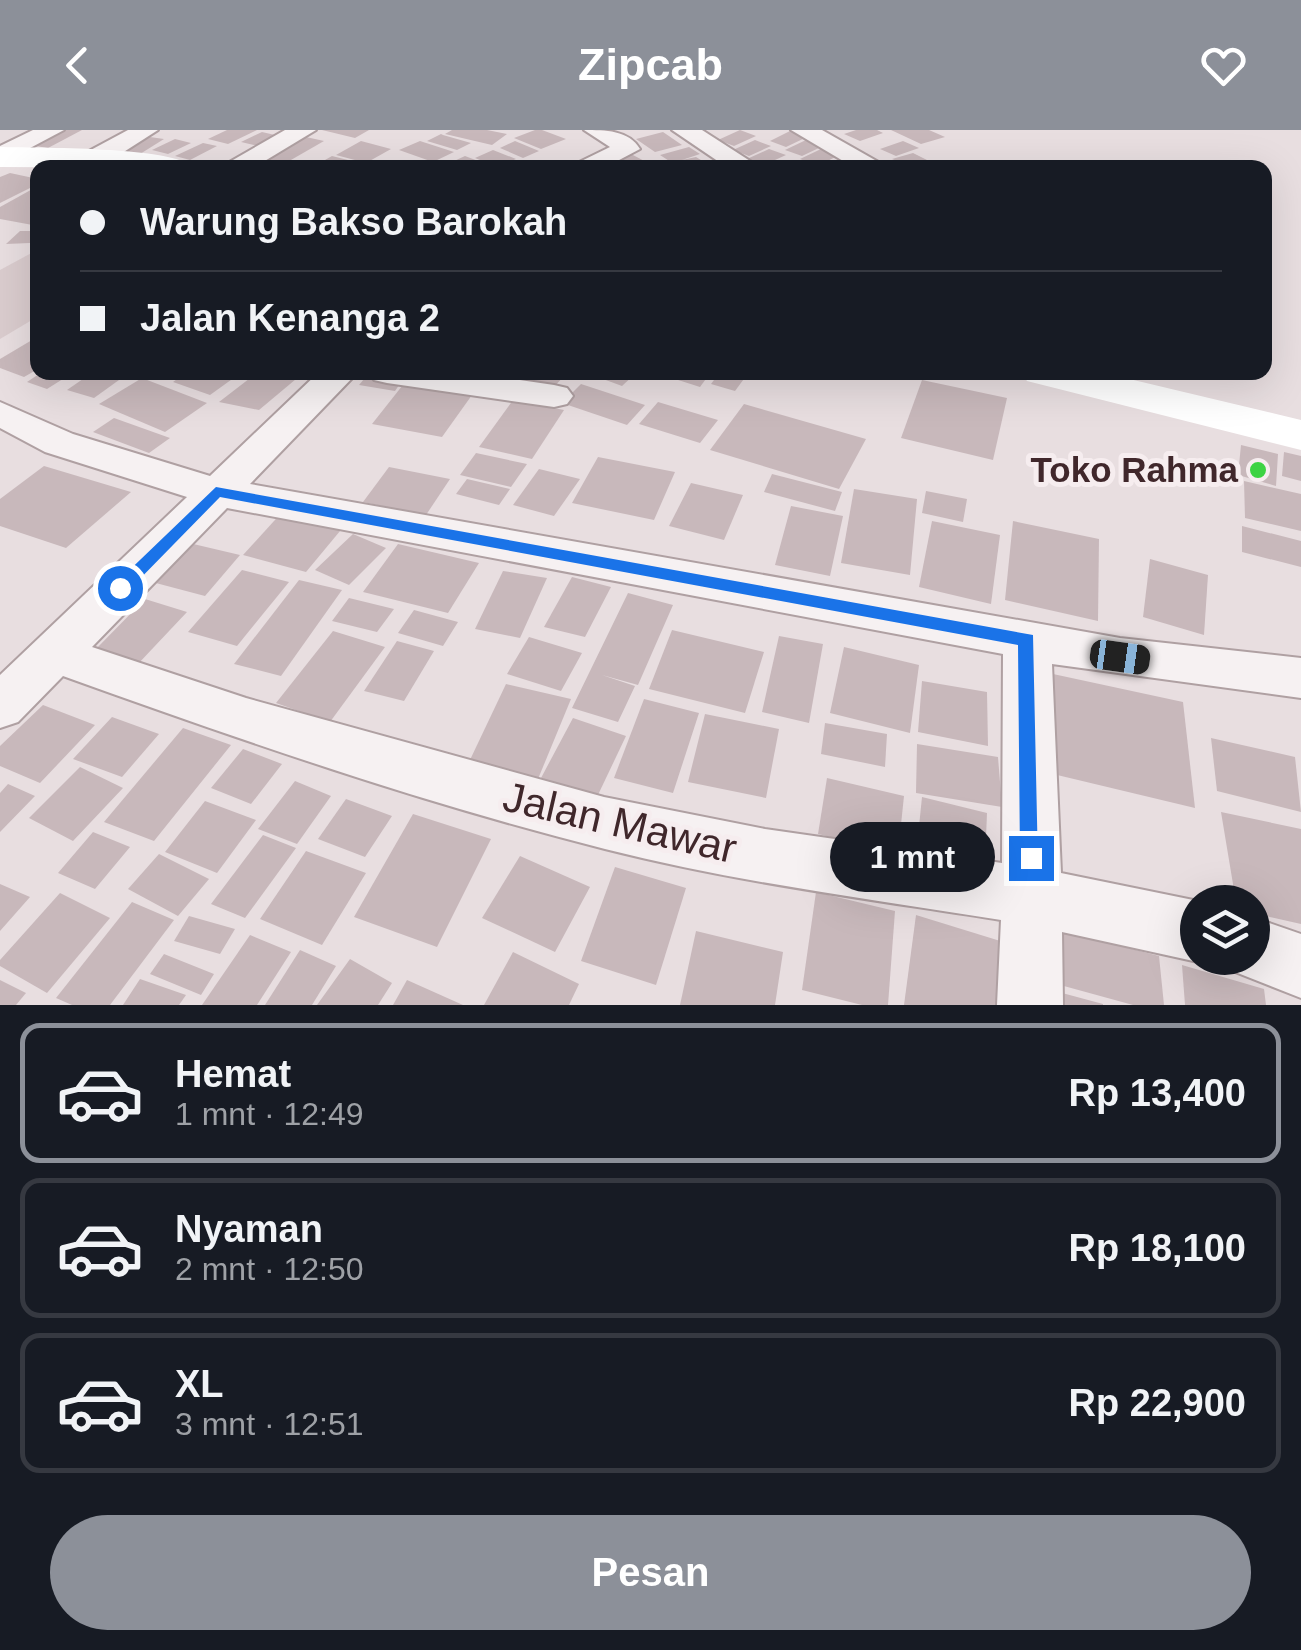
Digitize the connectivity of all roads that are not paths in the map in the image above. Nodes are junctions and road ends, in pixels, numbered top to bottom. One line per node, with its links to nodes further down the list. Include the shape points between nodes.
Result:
1 (52, 130): 8 (street)
2 (146, 130): 7 (street)
3 (304, 130): 10 (street)
4 (596, 130): 11 (street, via 627,149)
5 (684, 130): 12 (street)
6 (803, 130): 13 (street)
7 (96, 158): 8 (street); 9 (street)
8 (7, 159)
9 (112, 160)
10 (247, 160)
11 (600, 160)
12 (735, 160)
13 (861, 160)
14 (332, 380): 20 (street)
15 (443, 380): 17 (street)
16 (1076, 380): 19 (street)
17 (554, 396)
18 (0, 413): 20 (street, via 59,442)
19 (1301, 435)
20 (216, 492): 21 (street); 22 (street)
21 (1027, 640): 23 (street); 25 (street)
22 (56, 654): 24 (street); 25 (street, Jalan Mawar, via 246,720 604,823 765,856)
23 (1301, 678)
24 (0, 706)
25 (1032, 896): 26 (street, Jalan Mawar); 29 (street)
26 (1180, 927)
27 (1270, 955): 28 (street)
28 (1301, 966)
29 (1030, 1005)

